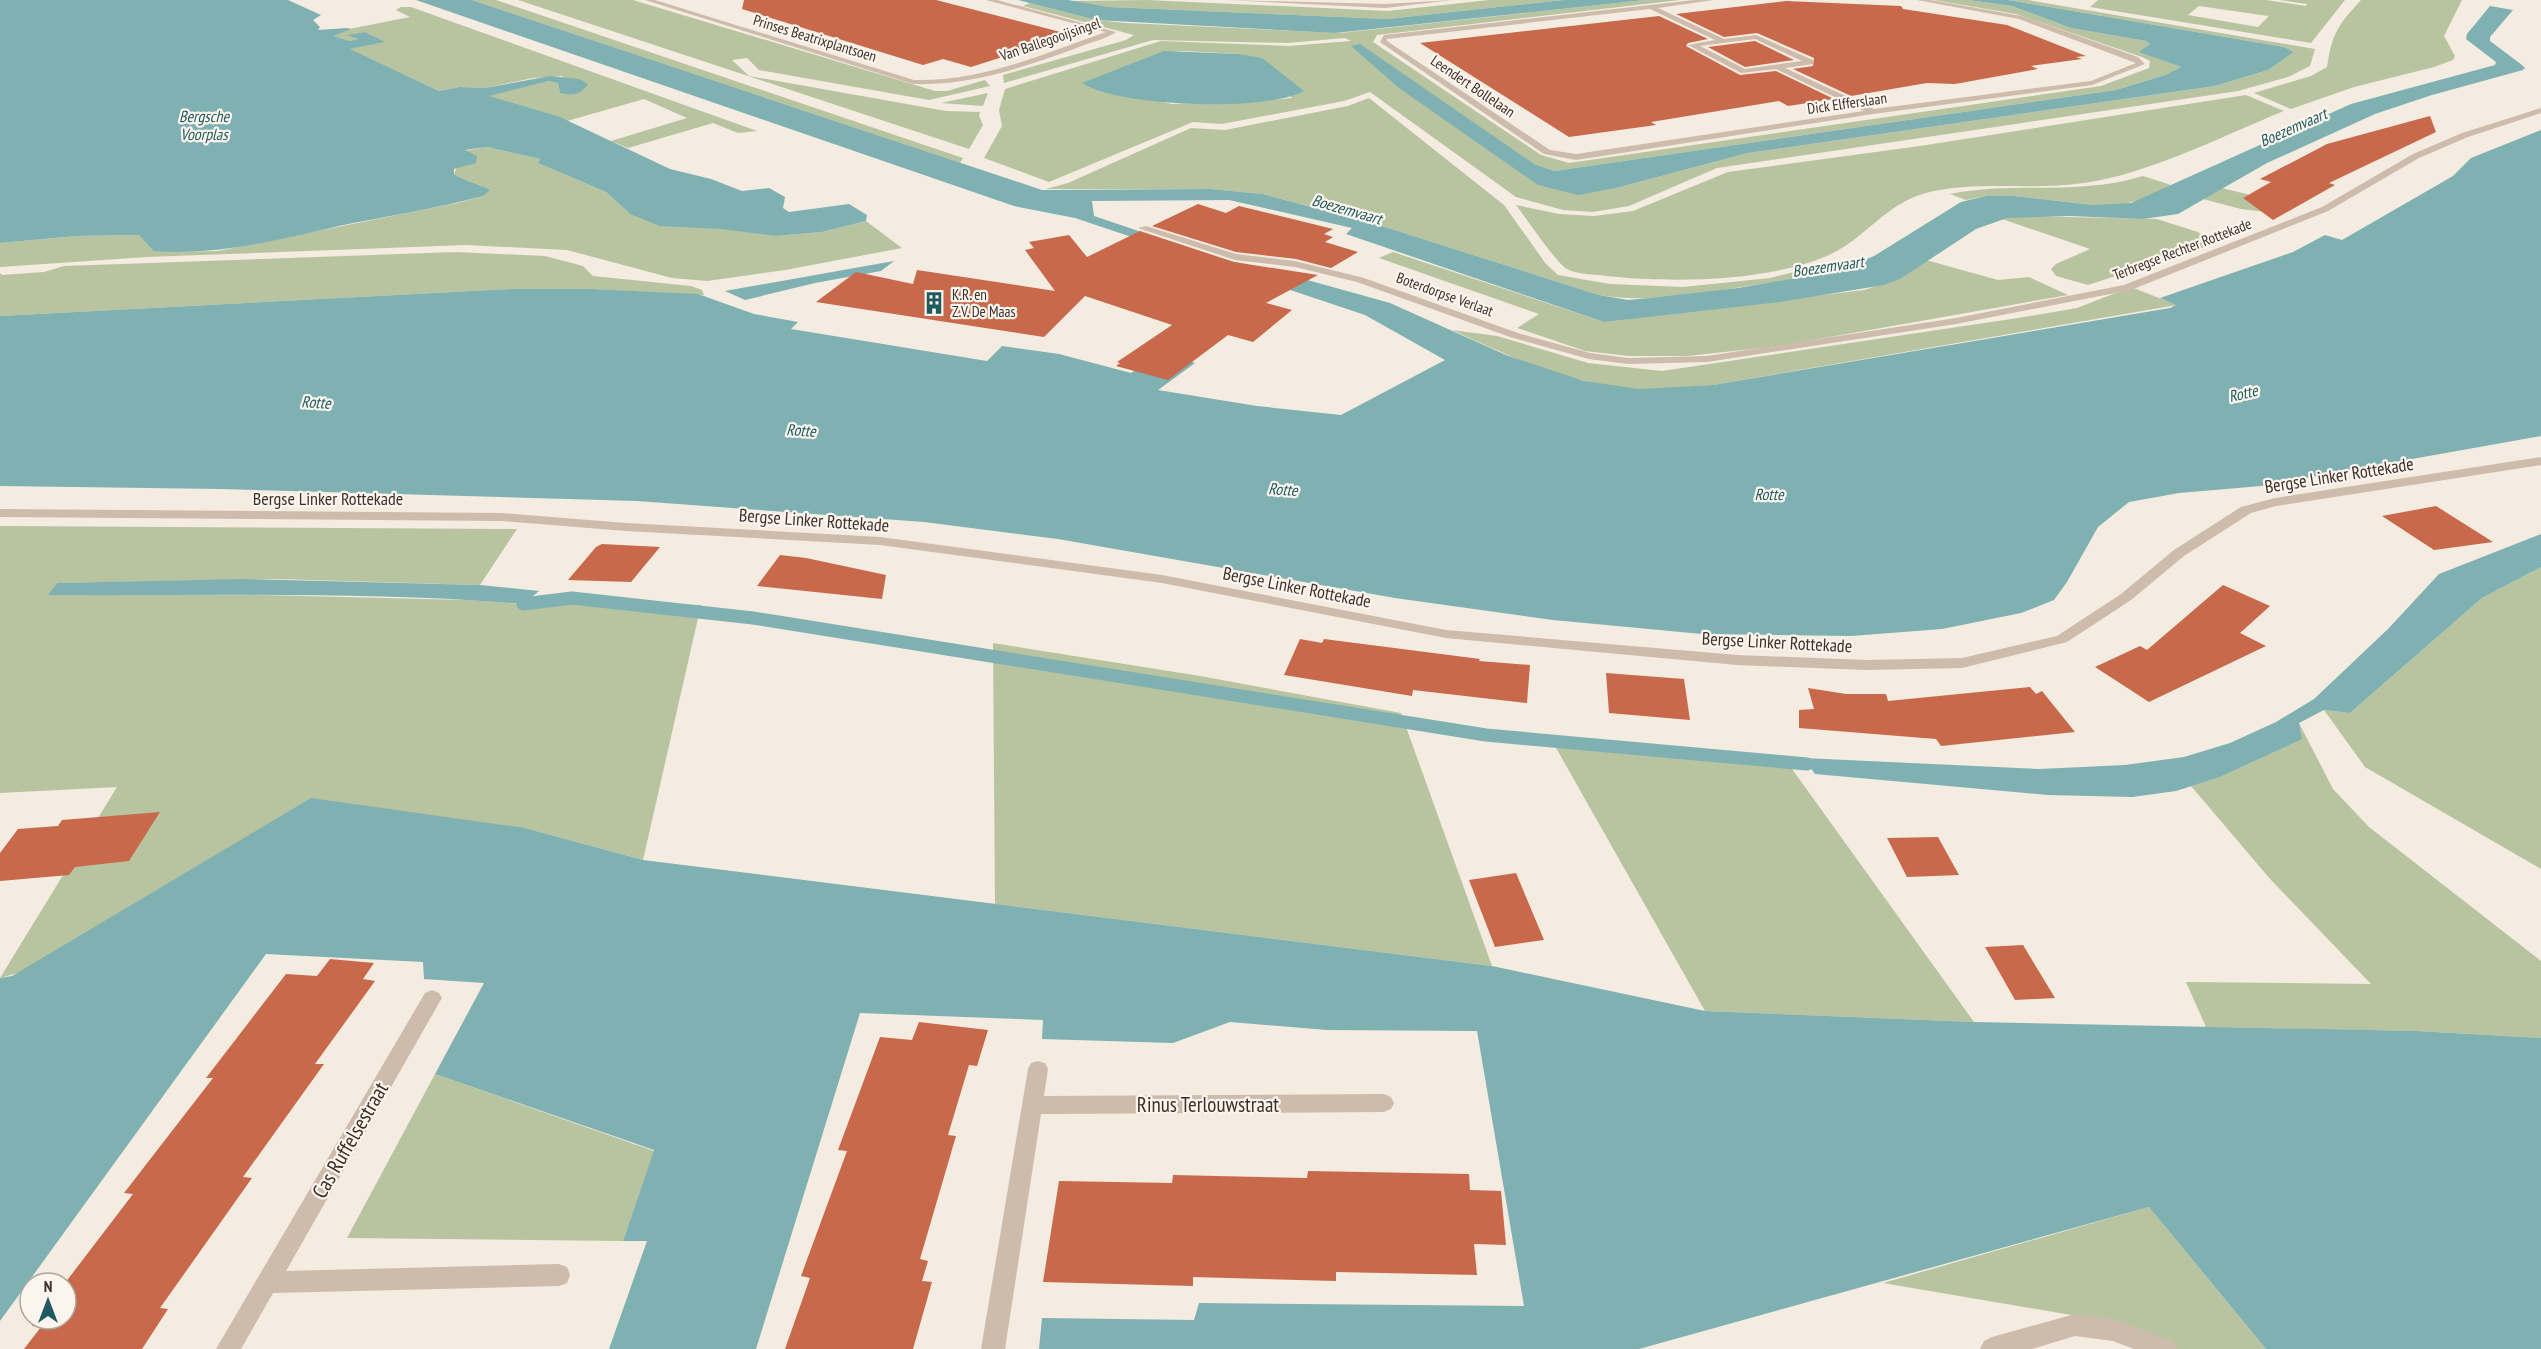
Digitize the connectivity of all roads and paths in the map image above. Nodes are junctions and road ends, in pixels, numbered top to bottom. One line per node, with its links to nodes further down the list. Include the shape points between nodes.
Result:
1 (648, 0): 10 (street, Prinses Beatrixplantsoen, via 914,82 938,84)
2 (989, 0): 10 (street, Van Ballegooijsingel, via 1113,32)
3 (1229, 0): 4 (street, via 1385,6)
4 (1450, 0)
5 (1711, 0): 7 (street)
6 (1920, 0): 12 (street, Dick Elfferslaan, via 2020,17 2141,64 2092,83)
7 (1651, 7): 8 (street); 13 (street, Leendert Bollelaan, via 1384,37 1383,42)
8 (1723, 41): 9 (street, via 1692,45 1744,71); 9 (street, via 1756,37 1810,62)
9 (1778, 67): 12 (street)
10 (976, 78)
11 (2541, 110): 15 (street, Terbregse Rechter Rottekade, via 2455,139 2416,156 2325,209 2127,288)
12 (1873, 112): 13 (street, Dick Elfferslaan, via 1575,157)
13 (1547, 152)
14 (1143, 228): 15 (street, Boterdorpse Verlaat, via 1235,257 1295,264 1360,280 1552,348 1589,356 1662,362)
15 (1740, 356)
16 (2541, 461): 17 (street, Bergse Linker Rottekade, via 2275,502 2246,510 2061,639 1962,663 1866,665 1737,660 1446,634 1161,579 880,541 502,517)
17 (0, 513)
18 (432, 998): 23 (street, Cas Ruffelsestraat)
19 (1038, 1069): 21 (street)
20 (1384, 1102): 21 (street, Rinus Terlouwstraat)
21 (1032, 1105): 25 (street)
22 (559, 1275): 23 (street)
23 (267, 1282): 24 (street, Cas Ruffelsestraat)
24 (228, 1349)
25 (993, 1349)
26 (1992, 1349): 27 (street, via 2075,1325 2113,1330)
27 (2165, 1349)

